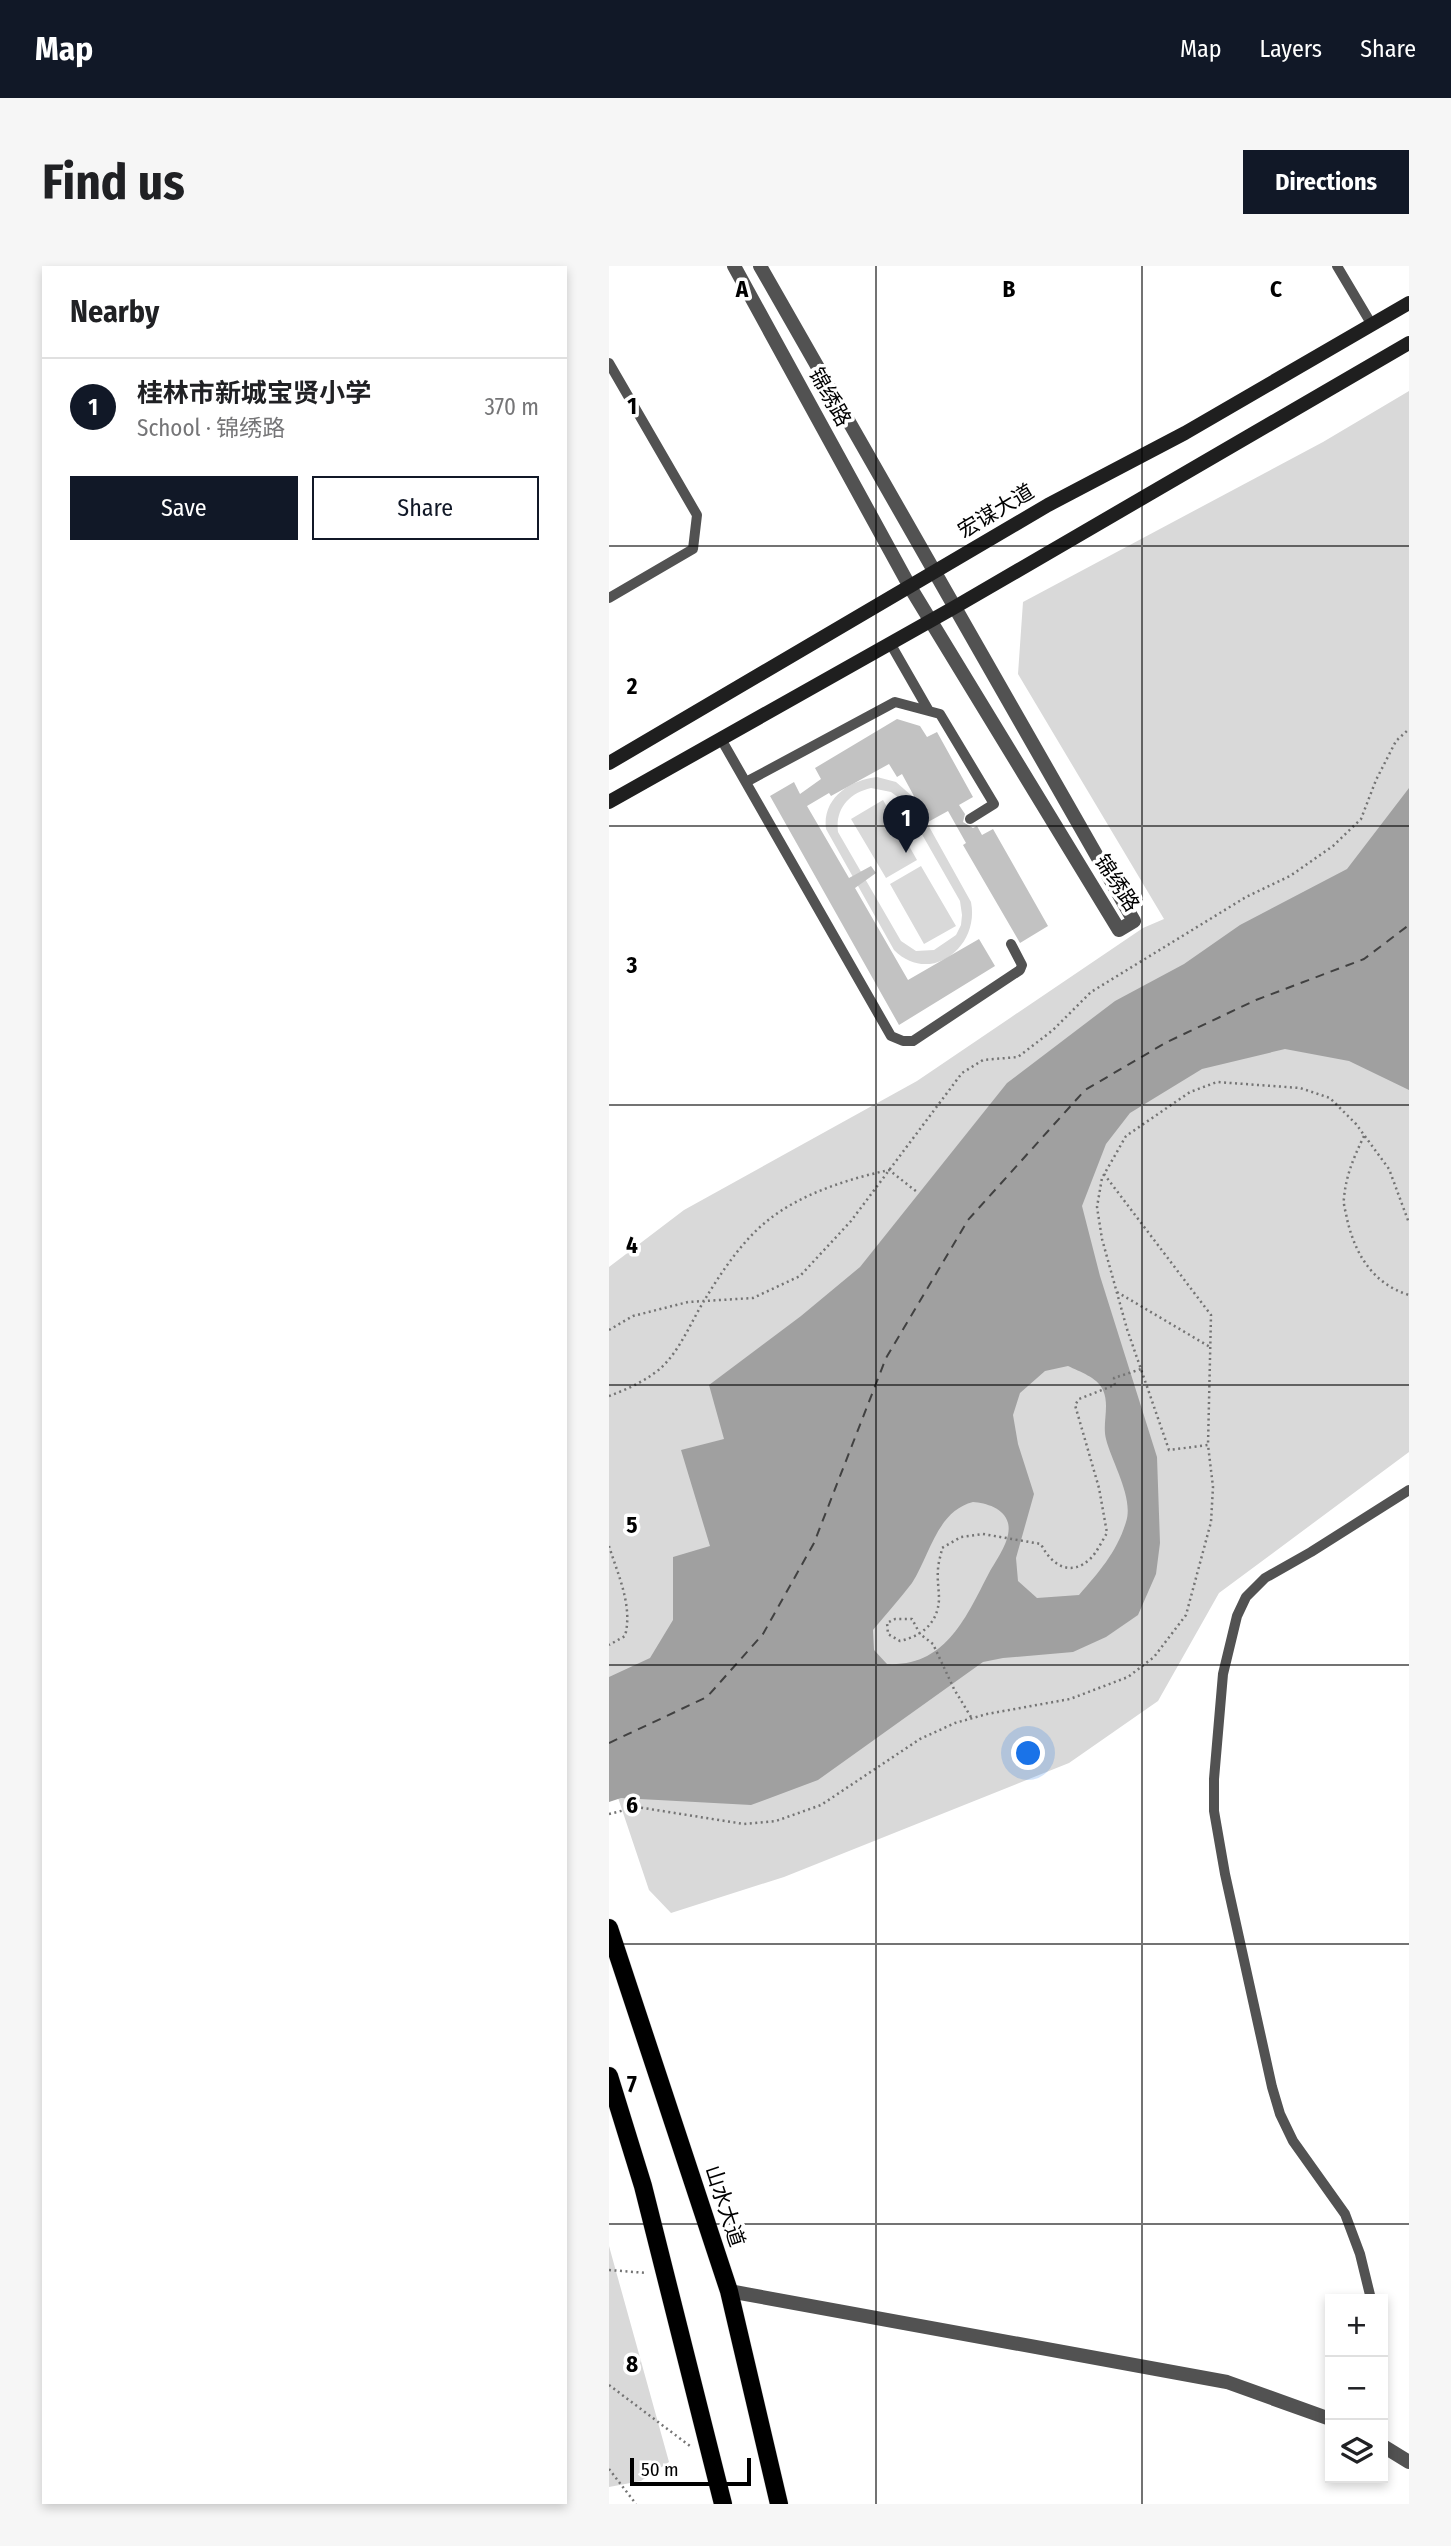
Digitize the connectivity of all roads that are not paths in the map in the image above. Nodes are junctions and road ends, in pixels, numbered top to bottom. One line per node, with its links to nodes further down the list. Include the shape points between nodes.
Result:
1 (734, 266): 9 (street, 锦绣路)
2 (760, 266): 8 (street, 锦绣路)
3 (1337, 266): 5 (lane)
4 (1409, 303): 5 (main road, 宏谋大道)
5 (1372, 325): 8 (main road, 宏谋大道)
6 (1409, 343): 11 (main road)
7 (609, 363): 10 (lane, via 697,516 693,548)
8 (935, 572): 9 (main road, 宏谋大道); 11 (street, 锦绣路)
9 (910, 587): 12 (street, 锦绣路); 16 (main road, 宏谋大道)
10 (609, 598)
11 (955, 607): 12 (main road); 12 (street, 锦绣路, via 1135,921 1119,930)
12 (930, 620): 13 (main road)
13 (890, 643): 14 (lane); 15 (main road)
14 (929, 711): 17 (lane, via 895,702); 19 (lane, via 940,714 994,804)
15 (721, 739): 17 (lane); 18 (main road)
16 (609, 763)
17 (745, 782): 20 (lane, via 894,1038 913,1041 1020,970 1022,965)
18 (609, 802)
19 (970, 819)
20 (1011, 944)
21 (1409, 1490): 25 (lane, via 1265,1578 1245,1597 1223,1674 1213,1779 1225,1874 1280,2115 1345,2214)
22 (609, 1928): 24 (main road, 山水大道)
23 (609, 2076): 29 (main road, via 643,2186)
24 (729, 2291): 26 (street, via 1227,2382); 30 (main road, 山水大道)
25 (1370, 2294)
26 (1325, 2417)
27 (1388, 2449): 28 (street)
28 (1409, 2462)
29 (723, 2504)
30 (779, 2504)

